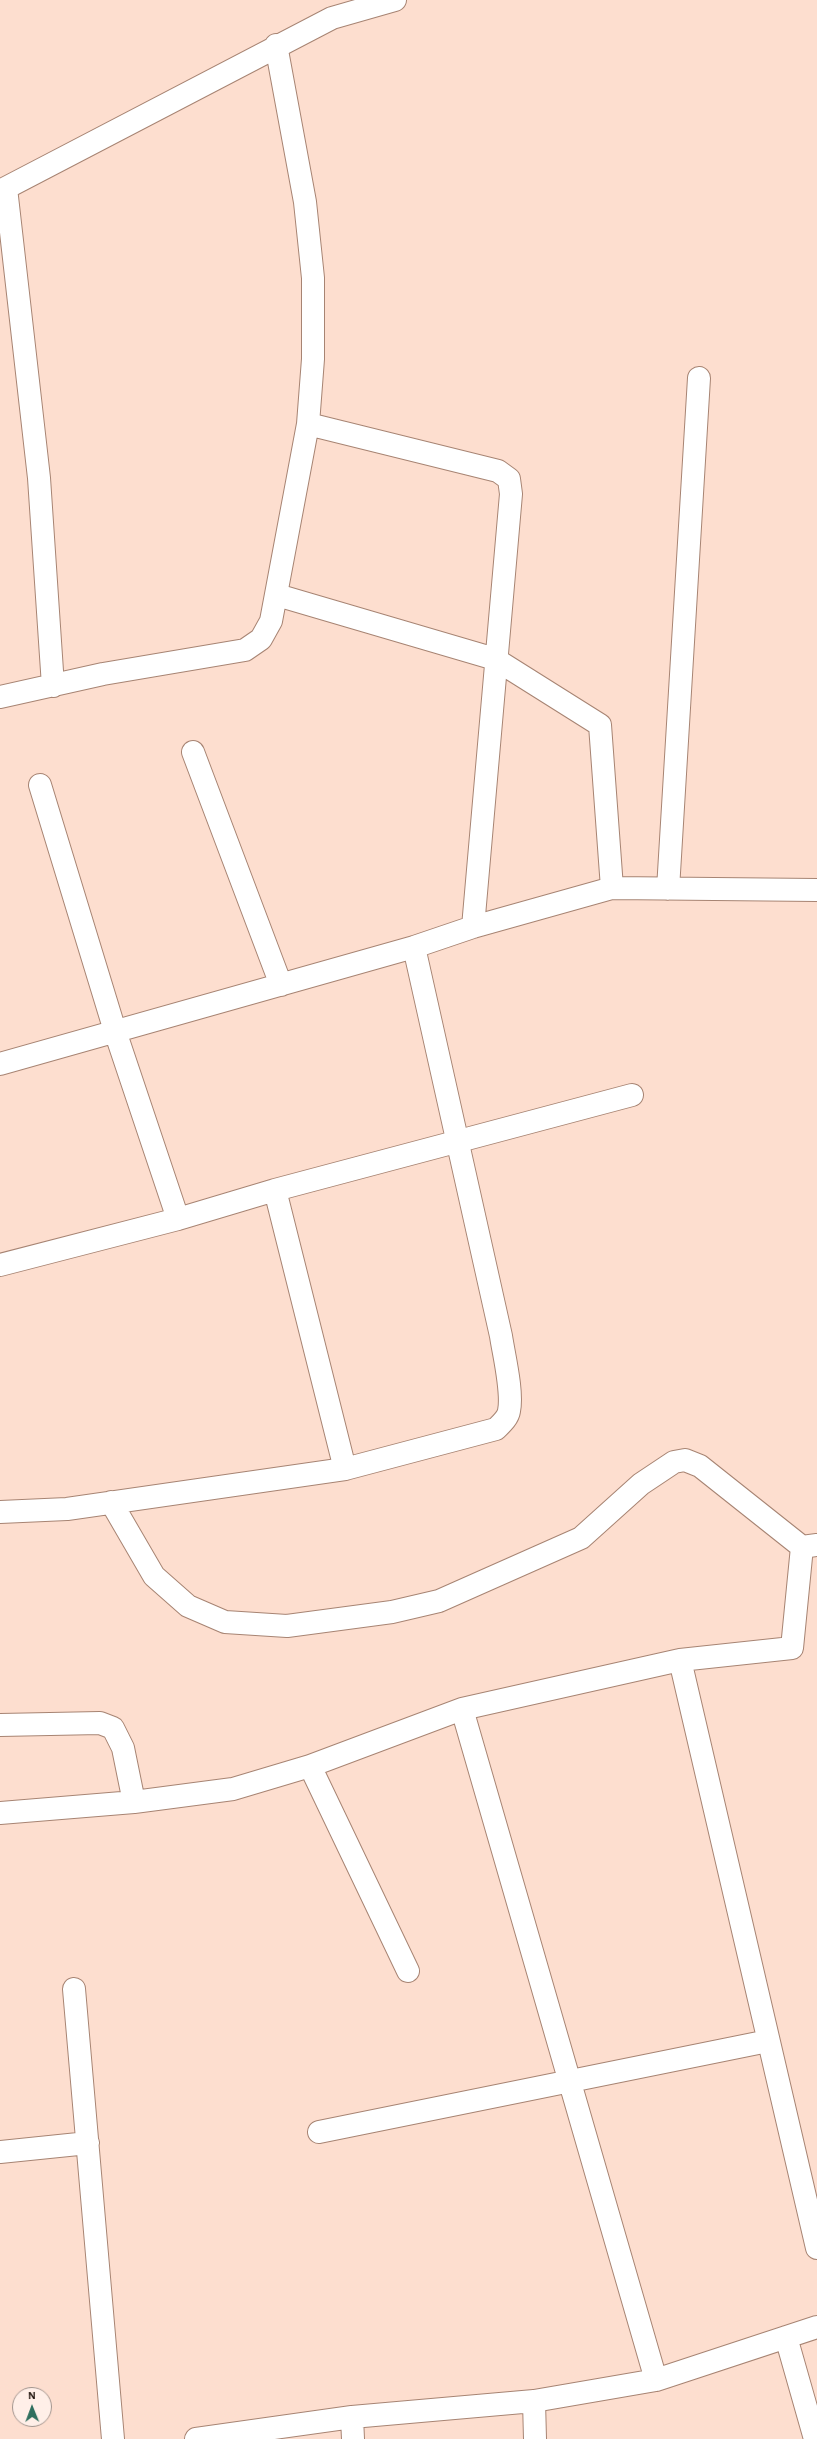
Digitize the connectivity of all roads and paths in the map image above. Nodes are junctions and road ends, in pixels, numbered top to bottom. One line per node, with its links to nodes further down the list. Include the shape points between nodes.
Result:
1 (395, 0): 2 (street)
2 (344, 7): 3 (street, via 332,18)
3 (276, 45): 4 (street); 6 (street, via 305,202 314,278 313,359)
4 (3, 189): 9 (street, via 39,478)
5 (698, 378): 14 (street)
6 (308, 424): 7 (street); 8 (street, via 498,471 509,479 511,494)
7 (277, 595): 8 (street); 9 (street, via 271,621 260,639 245,650 102,674)
8 (495, 659): 13 (street, via 600,725); 16 (street)
9 (53, 686): 10 (street)
10 (0, 697)
11 (193, 752): 18 (street)
12 (40, 785): 19 (street)
13 (612, 888): 14 (street); 16 (street)
14 (668, 889): 15 (street)
15 (817, 890)
16 (473, 927): 17 (street)
17 (414, 947): 18 (street); 22 (street)
18 (281, 985): 19 (street)
19 (116, 1031): 20 (street); 24 (street)
20 (0, 1064)
21 (632, 1096): 22 (street)
22 (459, 1141): 23 (street); 26 (street, via 501,1336 509,1412 496,1429)
23 (275, 1190): 24 (street); 26 (street)
24 (178, 1219): 25 (street)
25 (0, 1265)
26 (345, 1469): 27 (street)
27 (111, 1502): 28 (street, via 67,1509); 29 (street, via 154,1576 188,1606 225,1622 287,1626 392,1612 439,1601 582,1538 641,1484 674,1462 685,1460 700,1466)
28 (0, 1512)
29 (809, 1546): 30 (street, via 792,1648)
30 (680, 1660): 31 (street); 38 (street)
31 (462, 1709): 33 (street); 39 (street)
32 (0, 1725): 34 (street, via 100,1723 113,1728 123,1748)
33 (310, 1766): 34 (street, via 233,1789); 36 (street)
34 (134, 1802): 35 (street)
35 (0, 1813)
36 (408, 1971)
37 (74, 1989): 41 (street)
38 (768, 2041): 39 (street); 43 (street)
39 (570, 2082): 40 (street); 46 (street)
40 (319, 2132)
41 (88, 2143): 42 (street); 49 (street)
42 (0, 2152)
43 (817, 2248)
44 (817, 2327): 45 (street)
45 (786, 2337): 46 (street); 53 (street)
46 (656, 2380): 47 (street)
47 (534, 2401): 48 (street); 52 (street)
48 (352, 2417): 50 (street); 51 (street)
49 (113, 2439)
50 (196, 2439)
51 (353, 2439)
52 (535, 2439)
53 (815, 2439)

